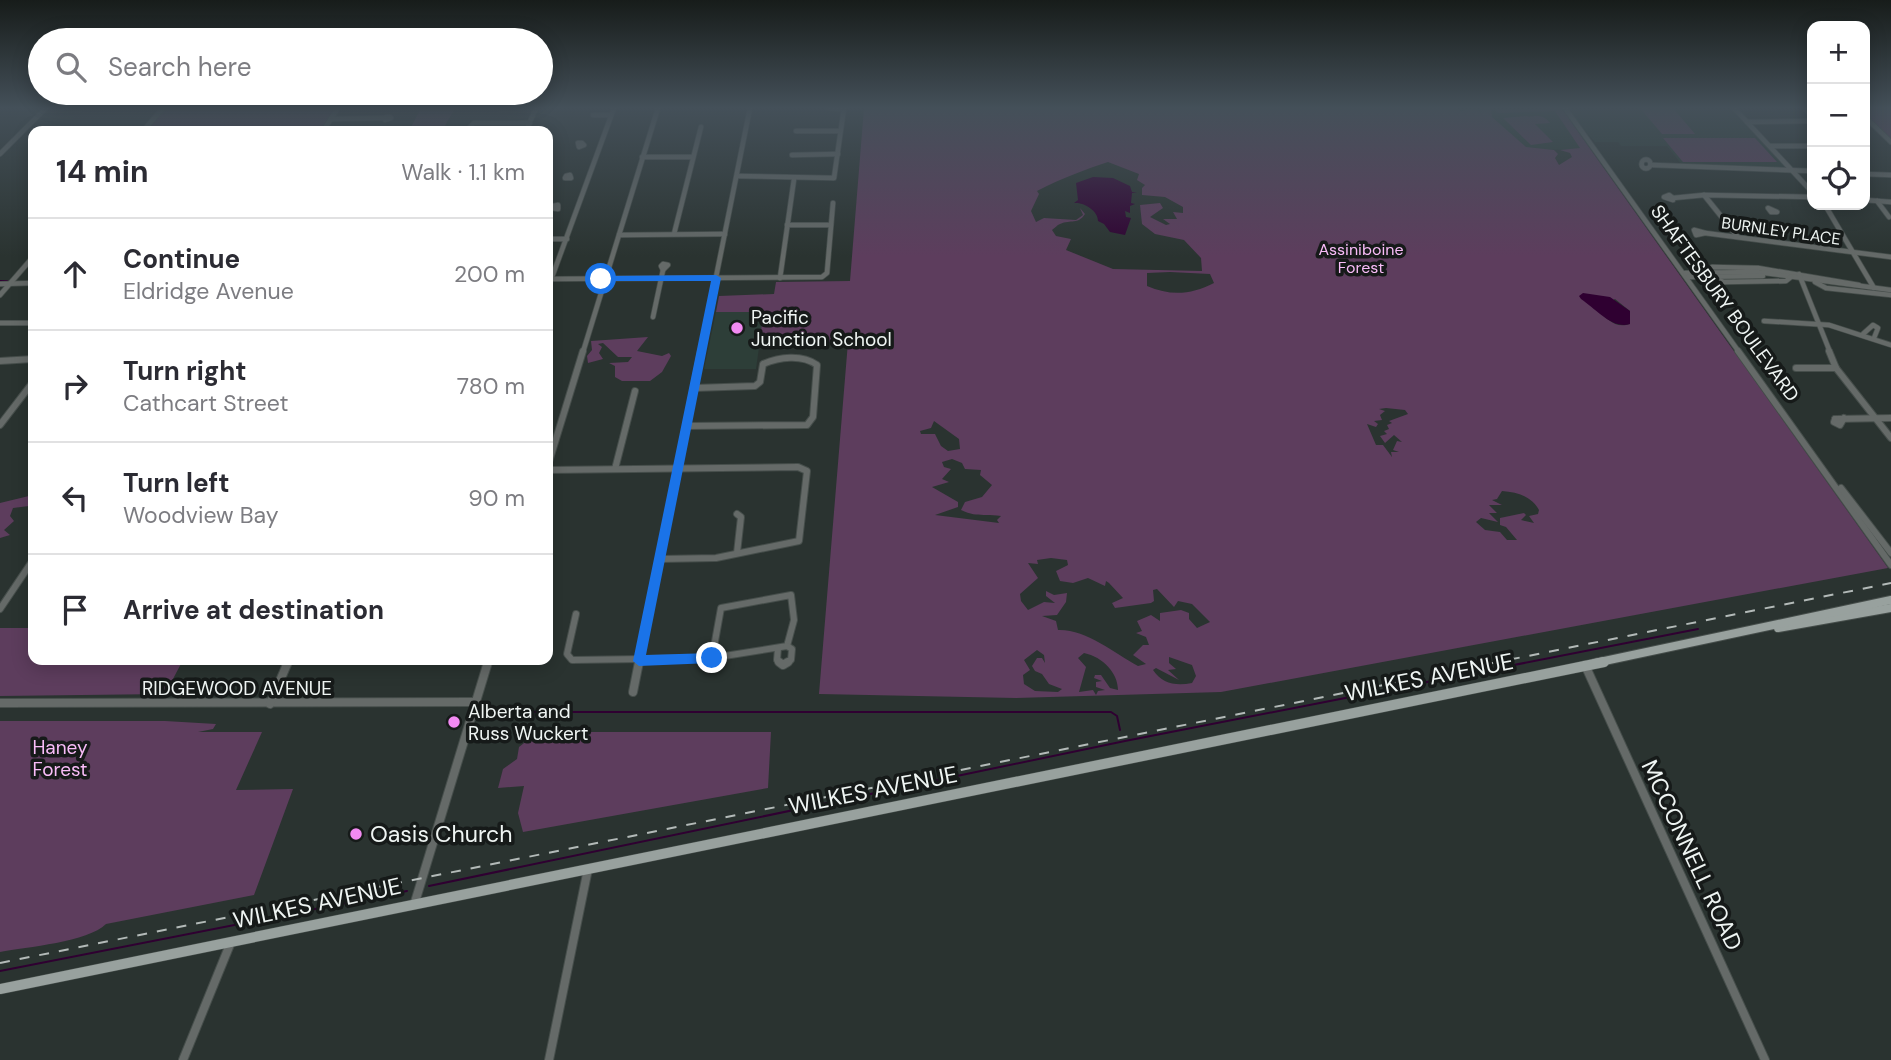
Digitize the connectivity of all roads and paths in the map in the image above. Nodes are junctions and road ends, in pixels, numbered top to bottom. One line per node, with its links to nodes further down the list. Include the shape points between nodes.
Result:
1 (596, 157): 15 (street)
2 (642, 157): 37 (street)
3 (694, 157): 35 (street)
4 (741, 157): 12 (street)
5 (837, 157): 16 (street, via 834,178)
6 (1601, 157): 44 (street, SHAFTESBURY BOULEVARD)
7 (1781, 157): 9 (street)
8 (1653, 166): 9 (street)
9 (1792, 170): 10 (street); 17 (street)
10 (1807, 171)
11 (1870, 173): 13 (street)
12 (737, 176): 16 (street); 36 (street)
13 (1891, 176)
14 (572, 177): 15 (street)
15 (589, 177): 27 (street)
16 (794, 178): 31 (street)
17 (1807, 188)
18 (1757, 194): 19 (street); 20 (street); 28 (street)
19 (1807, 194)
20 (1704, 195): 21 (street); 38 (street)
21 (1674, 198)
22 (1870, 200): 23 (street)
23 (1877, 201): 24 (street); 30 (street)
24 (1891, 202)
25 (833, 203): 32 (street)
26 (560, 207): 27 (street)
27 (578, 207): 40 (street)
28 (1769, 208)
29 (1828, 210): 41 (street)
30 (1890, 217): 33 (street)
31 (788, 225): 32 (street); 52 (street)
32 (831, 225): 52 (street, via 824,276)
33 (1891, 225)
34 (1705, 233): 38 (street, BURNLEY PLACE)
35 (674, 234): 36 (street); 37 (street)
36 (725, 234): 51 (street)
37 (619, 235): 54 (street)
38 (1737, 236): 41 (street, BURNLEY PLACE)
39 (553, 239): 40 (street)
40 (567, 239): 46 (street)
41 (1855, 253): 42 (street, BURNLEY PLACE); 61 (street)
42 (1891, 257)
43 (28, 263): 59 (street)
44 (1678, 263): 47 (street, SHAFTESBURY BOULEVARD); 48 (street)
45 (663, 270): 55 (street)
46 (553, 272)
47 (1686, 275): 48 (street); 63 (street, SHAFTESBURY BOULEVARD)
48 (1708, 275): 49 (street, via 1757,272); 49 (street, via 1724,282 1786,281); 50 (street, via 1713,267 1753,267); 63 (street, via 1698,280)
49 (1788, 277): 50 (street)
50 (1801, 277): 56 (street); 60 (street, via 1851,281); 67 (street)
51 (716, 278): 52 (street); 55 (street); 77 (street)
52 (780, 278)
53 (553, 279): 54 (street)
54 (606, 279): 55 (street); 86 (street)
55 (662, 279): 65 (street)
56 (1814, 281): 60 (street); 62 (street, via 1826,288)
57 (28, 283): 59 (street)
58 (0, 284): 59 (street)
59 (10, 284): 64 (street)
60 (1861, 287): 61 (street)
61 (1874, 288): 62 (street)
62 (1890, 290)
63 (1698, 291): 90 (street, SHAFTESBURY BOULEVARD)
64 (0, 295)
65 (653, 317)
66 (1764, 321): 67 (street)
67 (1817, 321): 70 (street); 76 (street)
68 (0, 323): 69 (street)
69 (28, 323)
70 (1863, 334): 71 (street); 71 (street, via 1873,325 1878,328)
71 (1874, 338): 72 (street)
72 (1891, 345)
73 (28, 359): 74 (street)
74 (0, 361)
75 (1796, 368): 76 (street)
76 (1836, 368): 81 (street)
77 (694, 388): 84 (street); 84 (street, via 755,386 763,363 770,359 808,359 817,365 813,417 807,425)
78 (28, 389): 83 (street)
79 (635, 391): 89 (street)
80 (1843, 418): 81 (street)
81 (1875, 418): 82 (street); 85 (street)
82 (1891, 418)
83 (0, 425)
84 (687, 426): 88 (street)
85 (1891, 438)
86 (553, 452)
87 (553, 468): 89 (street)
88 (678, 468): 89 (street); 93 (street, via 805,469 799,541); 94 (street)
89 (615, 469)
90 (1834, 483): 92 (street, SHAFTESBURY BOULEVARD); 95 (street, SHAFTESBURY BOULEVARD)
91 (737, 514): 93 (street, via 741,517)
92 (1891, 552)
93 (737, 554): 94 (street)
94 (660, 559): 105 (street)
95 (1891, 565)
96 (28, 568): 99 (street)
97 (1891, 600): 101 (main road, WILKES AVENUE)
98 (1891, 608): 101 (main road, WILKES AVENUE)
99 (0, 610)
100 (576, 614): 105 (street, via 567,646 572,660)
101 (1754, 631): 108 (main road, WILKES AVENUE)
102 (787, 646): 103 (street); 103 (street, via 792,649 791,660 783,665 777,660); 104 (street, via 795,603 786,594 721,608)
103 (778, 648): 104 (street)
104 (712, 658): 105 (street)
105 (639, 661): 109 (street)
106 (287, 665): 112 (street)
107 (486, 665): 110 (street)
108 (1585, 665): 113 (main road, WILKES AVENUE); 119 (street, MCCONNELL ROAD)
109 (633, 692)
110 (475, 702): 112 (street, RIDGEWOOD AVENUE); 114 (street)
111 (0, 703): 112 (street, RIDGEWOOD AVENUE)
112 (270, 704)
113 (589, 867): 114 (main road, WILKES AVENUE); 118 (street)
114 (415, 902): 115 (main road, WILKES AVENUE)
115 (231, 942): 116 (main road, WILKES AVENUE); 117 (street)
116 (0, 989)
117 (183, 1060)
118 (549, 1060)
119 (1765, 1060)

